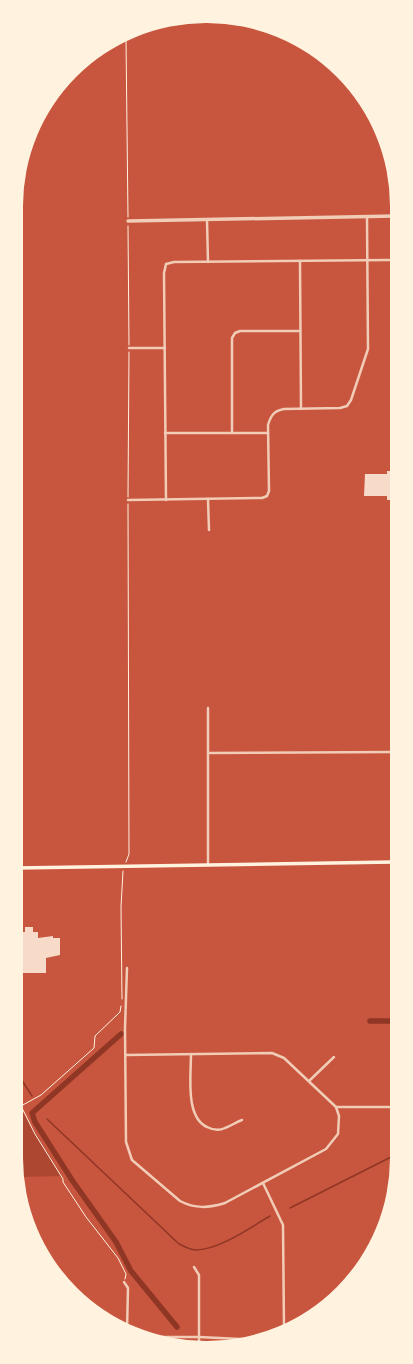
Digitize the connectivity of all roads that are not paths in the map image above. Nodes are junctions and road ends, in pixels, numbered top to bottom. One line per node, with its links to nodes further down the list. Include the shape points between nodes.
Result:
1 (390, 216): 2 (street)
2 (367, 218): 3 (street); 5 (street)
3 (207, 220): 4 (street); 8 (street)
4 (128, 221)
5 (368, 260): 6 (street); 7 (street); 12 (street, via 368,349 352,400 347,406 340,408)
6 (389, 260)
7 (300, 261): 8 (street); 9 (street)
8 (208, 262): 11 (street, via 166,264)
9 (300, 331): 12 (street); 14 (street, via 234,333)
10 (129, 348): 11 (street)
11 (165, 348): 13 (street)
12 (301, 408): 15 (street, via 276,410 271,416)
13 (166, 433): 14 (street); 18 (street)
14 (232, 433): 15 (street)
15 (268, 433): 16 (street, via 267,496)
16 (208, 499): 18 (street); 19 (street)
17 (128, 500): 18 (street)
18 (166, 500)
19 (208, 530)
20 (208, 708): 22 (street)
21 (390, 752): 22 (street)
22 (208, 753): 24 (street)
23 (390, 862): 24 (main road)
24 (208, 865): 25 (main road)
25 (23, 868)
26 (127, 968): 28 (street)
27 (191, 1054): 28 (street); 30 (street, via 279,1055); 33 (street, via 192,1104 196,1119 202,1125 216,1130)
28 (126, 1055): 34 (street, via 126,1142 132,1160 187,1205 206,1208 215,1206)
29 (334, 1057): 30 (street)
30 (309, 1081): 31 (street)
31 (336, 1107): 32 (street); 34 (street, via 339,1116 338,1134 326,1149)
32 (390, 1107)
33 (242, 1120)
34 (263, 1183): 38 (street, via 283,1225)
35 (194, 1267): 40 (street, via 199,1275)
36 (124, 1282): 37 (street, via 128,1288)
37 (127, 1323)
38 (284, 1324)
39 (171, 1337): 40 (street)
40 (199, 1337): 41 (street); 42 (street)
41 (232, 1339)
42 (199, 1341)

